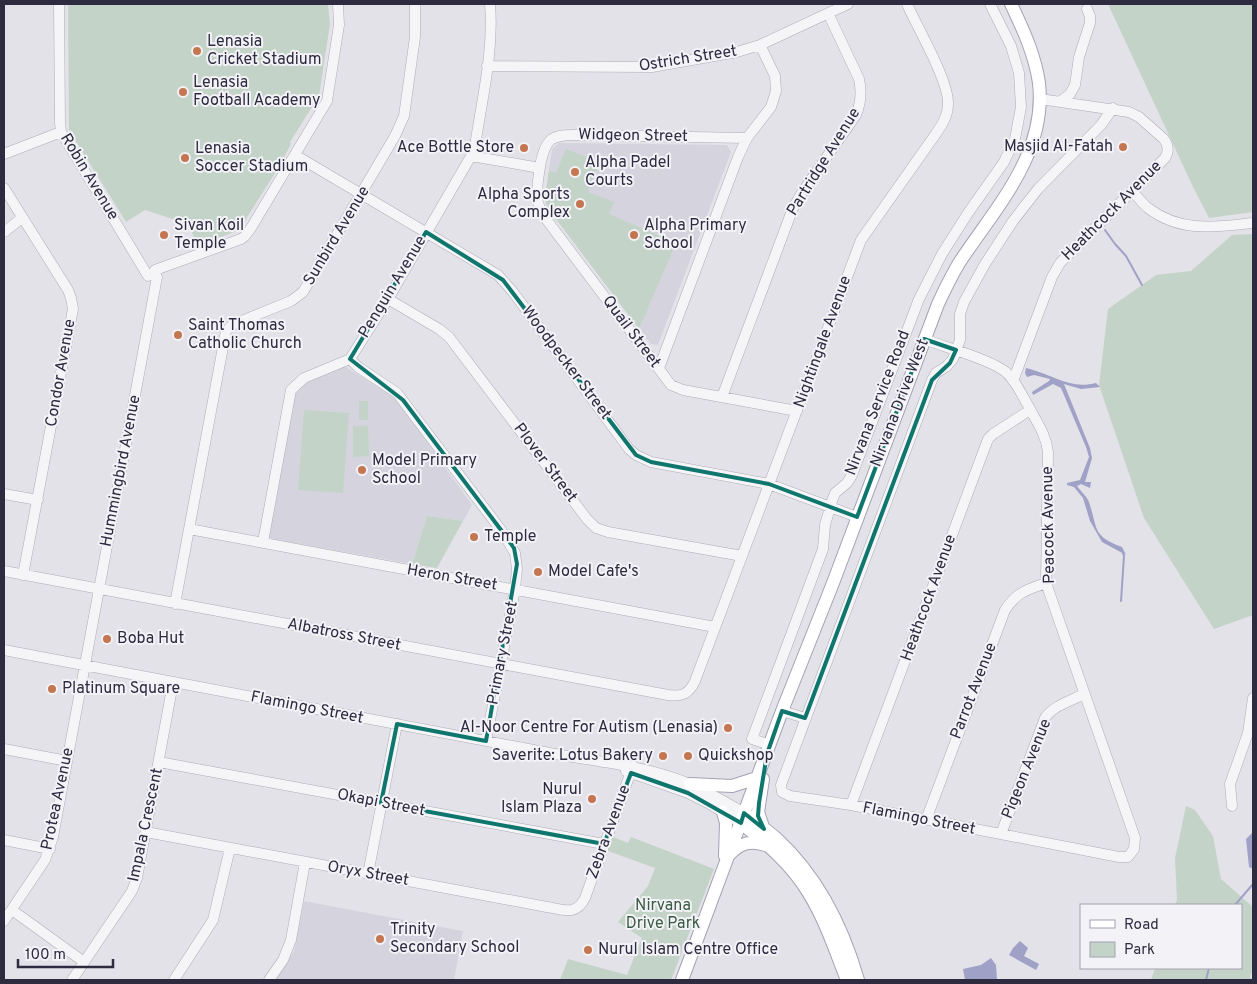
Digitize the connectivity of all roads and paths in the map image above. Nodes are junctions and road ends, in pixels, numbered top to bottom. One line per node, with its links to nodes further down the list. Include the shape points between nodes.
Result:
1 (59, 4): 16 (street, Robin Avenue)
2 (338, 4): 19 (street, via 339,25 328,96)
3 (415, 4): 24 (street, Sunbird Avenue, via 415,37 402,122)
4 (490, 4): 12 (street, Penguin Avenue)
5 (848, 4): 10 (street, Ostrich Street)
6 (907, 4): 38 (street, Nightingale Avenue, via 946,86 947,113 939,130 861,240)
7 (990, 4): 42 (street, Nirvana Service Road, via 1011,46 1019,73 1021,107 1015,139 1004,162 942,254 922,291 852,475 835,493)
8 (1011, 4): 13 (main road, Nirvana Drive West, via 1033,56)
9 (1086, 8): 14 (street, via 1090,22 1079,56 1075,85)
10 (828, 13): 11 (street, Ostrich Street); 36 (street, Partridge Avenue, via 859,79 860,105 793,208)
11 (760, 45): 12 (street, Ostrich Street, via 652,68); 17 (street, via 775,76 776,91 771,107)
12 (487, 66): 20 (street, Penguin Avenue)
13 (1040, 99): 14 (street, Heathcock Avenue); 31 (main road, Nirvana Drive West, via 1038,127 1027,160 951,278)
14 (1061, 101): 15 (street, Heathcock Avenue)
15 (1113, 108): 23 (street, Heathcock Avenue, via 1139,117 1164,139 1168,147 1167,155); 32 (street, via 1101,125 1038,189 1008,228 964,302)
16 (61, 132): 18 (street); 29 (street, Robin Avenue, via 136,255)
17 (747, 138): 21 (street, Widgeon Street, via 564,136 548,142); 34 (street)
18 (4, 154)
19 (295, 155): 24 (street, Woodpecker Street); 29 (street, via 245,236)
20 (471, 156): 21 (street); 28 (street, Penguin Avenue)
21 (540, 168): 34 (street, Quail Street, via 537,198 542,213)
22 (4, 188): 25 (street, Condor Avenue)
23 (1132, 191): 26 (street, via 1148,208 1186,226); 35 (street, Heathcock Avenue, via 1056,269)
24 (361, 194): 28 (street, Woodpecker Street); 44 (street, Sunbird Avenue, via 303,292 291,301 239,322 226,331)
25 (22, 218): 27 (street); 41 (street, Condor Avenue, via 68,290 72,304)
26 (1253, 224)
27 (4, 232)
28 (426, 232): 30 (street, Penguin Avenue); 39 (street, Woodpecker Street, via 503,280 636,455 652,462)
29 (153, 274): 50 (street, Hummingbird Avenue, via 152,300)
30 (388, 299): 33 (street, Penguin Avenue); 46 (street, Plover Street, via 449,337 596,528)
31 (924, 339): 32 (street, Peacock Avenue); 43 (main road, Nirvana Drive West)
32 (956, 350): 35 (street, Peacock Avenue, via 997,366); 62 (street, via 950,363 932,380)
33 (350, 359): 45 (street, via 304,378 291,390); 51 (street, Primary Street, via 398,393 514,548 517,558)
34 (659, 368): 36 (street, Quail Street, via 674,387)
35 (1014, 381): 37 (street, Peacock Avenue)
36 (722, 397): 38 (street, Quail Street)
37 (1030, 410): 49 (street, Peacock Avenue, via 1046,437 1048,452); 73 (street, Heathcock Avenue, via 988,439)
38 (797, 411): 39 (street, Nightingale Avenue)
39 (769, 484): 42 (street, Woodpecker Street); 46 (street, Nightingale Avenue)
40 (4, 494): 41 (street)
41 (38, 500): 48 (street, Condor Avenue)
42 (830, 507): 43 (street, Woodpecker Street); 66 (street, Nirvana Service Road, via 823,549 752,739)
43 (857, 517): 61 (main road, Nirvana Drive West)
44 (189, 529): 45 (street, Heron Street); 52 (street, Sunbird Avenue)
45 (263, 542): 51 (street, Heron Street)
46 (742, 556): 53 (street, Nightingale Avenue)
47 (4, 571): 48 (street, Albatross Street)
48 (23, 575): 50 (street, Albatross Street)
49 (1046, 583): 58 (street, Peacock Avenue); 77 (street, Parrot Avenue, via 1021,592 1005,610)
50 (99, 589): 52 (street, Albatross Street); 56 (street, Hummingbird Avenue)
51 (515, 589): 53 (street, Heron Street); 55 (street, Primary Street)
52 (175, 604): 55 (street, Albatross Street)
53 (715, 627): 59 (street, Nightingale Avenue, via 695,682)
54 (4, 650): 56 (street, Flamingo Street)
55 (501, 664): 59 (street, Albatross Street, via 668,695); 64 (street, Primary Street)
56 (84, 665): 57 (street, Flamingo Street); 67 (street, Protea Avenue)
57 (173, 683): 63 (street, Flamingo Street); 68 (street, Impala Crescent)
58 (1084, 694): 80 (street, Pigeon Avenue, via 1055,708 1045,718); 86 (street, Peacock Avenue, via 1135,838)
59 (684, 695)
60 (1253, 698): 74 (street, via 1248,733 1230,784)
61 (782, 710): 62 (street); 66 (main road, Nirvana Drive West)
62 (805, 718): 73 (street, Flamingo Street, via 782,780 782,792)
63 (396, 724): 64 (street, Flamingo Street); 72 (street)
64 (486, 741): 69 (street, Flamingo Street)
65 (4, 749): 67 (street)
66 (768, 750): 70 (main road, Nirvana Drive West); 78 (main road, via 758,812)
67 (67, 761): 85 (street, Protea Avenue)
68 (159, 762): 72 (street, Okapi Street); 79 (street, Impala Crescent)
69 (632, 770): 71 (street, Flamingo Street); 75 (street, Flamingo Street, via 688,793); 82 (street, Zebra Avenue)
70 (757, 778): 71 (main road, via 732,786); 76 (main road, Nirvana Drive West)
71 (690, 784): 76 (street, Flamingo Street)
72 (381, 803): 82 (street, Okapi Street); 89 (street)
73 (851, 805): 77 (street, Flamingo Street)
74 (1232, 806)
75 (723, 812): 76 (street, Flamingo Street); 87 (main road)
76 (743, 818): 78 (main road); 83 (main road); 87 (main road, Nirvana Drive West)
77 (926, 820): 80 (street, Flamingo Street)
78 (764, 829): 99 (main road, via 800,864 827,902)
79 (146, 832): 84 (street, Oryx Street); 93 (street, Impala Crescent, via 135,885)
80 (1001, 834): 86 (street, Flamingo Street, via 1119,857)
81 (4, 840): 85 (street)
82 (604, 844): 90 (street, Zebra Avenue)
83 (770, 847): 87 (main road, via 758,842 740,845); 98 (main road, via 808,891)
84 (230, 848): 88 (street, Oryx Street); 95 (street, via 213,920)
85 (50, 849): 91 (street, Protea Avenue)
86 (1132, 854)
87 (727, 858): 97 (main road, Nirvana Drive West)
88 (305, 862): 89 (street, Oryx Street); 96 (street, via 292,940)
89 (368, 874): 90 (street, Oryx Street, via 573,911)
90 (585, 898)
91 (12, 910): 92 (street, Protea Avenue); 93 (street)
92 (4, 921)
93 (84, 962): 94 (street, Impala Crescent)
94 (72, 980)
95 (174, 980)
96 (269, 980)
97 (682, 980)
98 (847, 980)
99 (858, 980)

